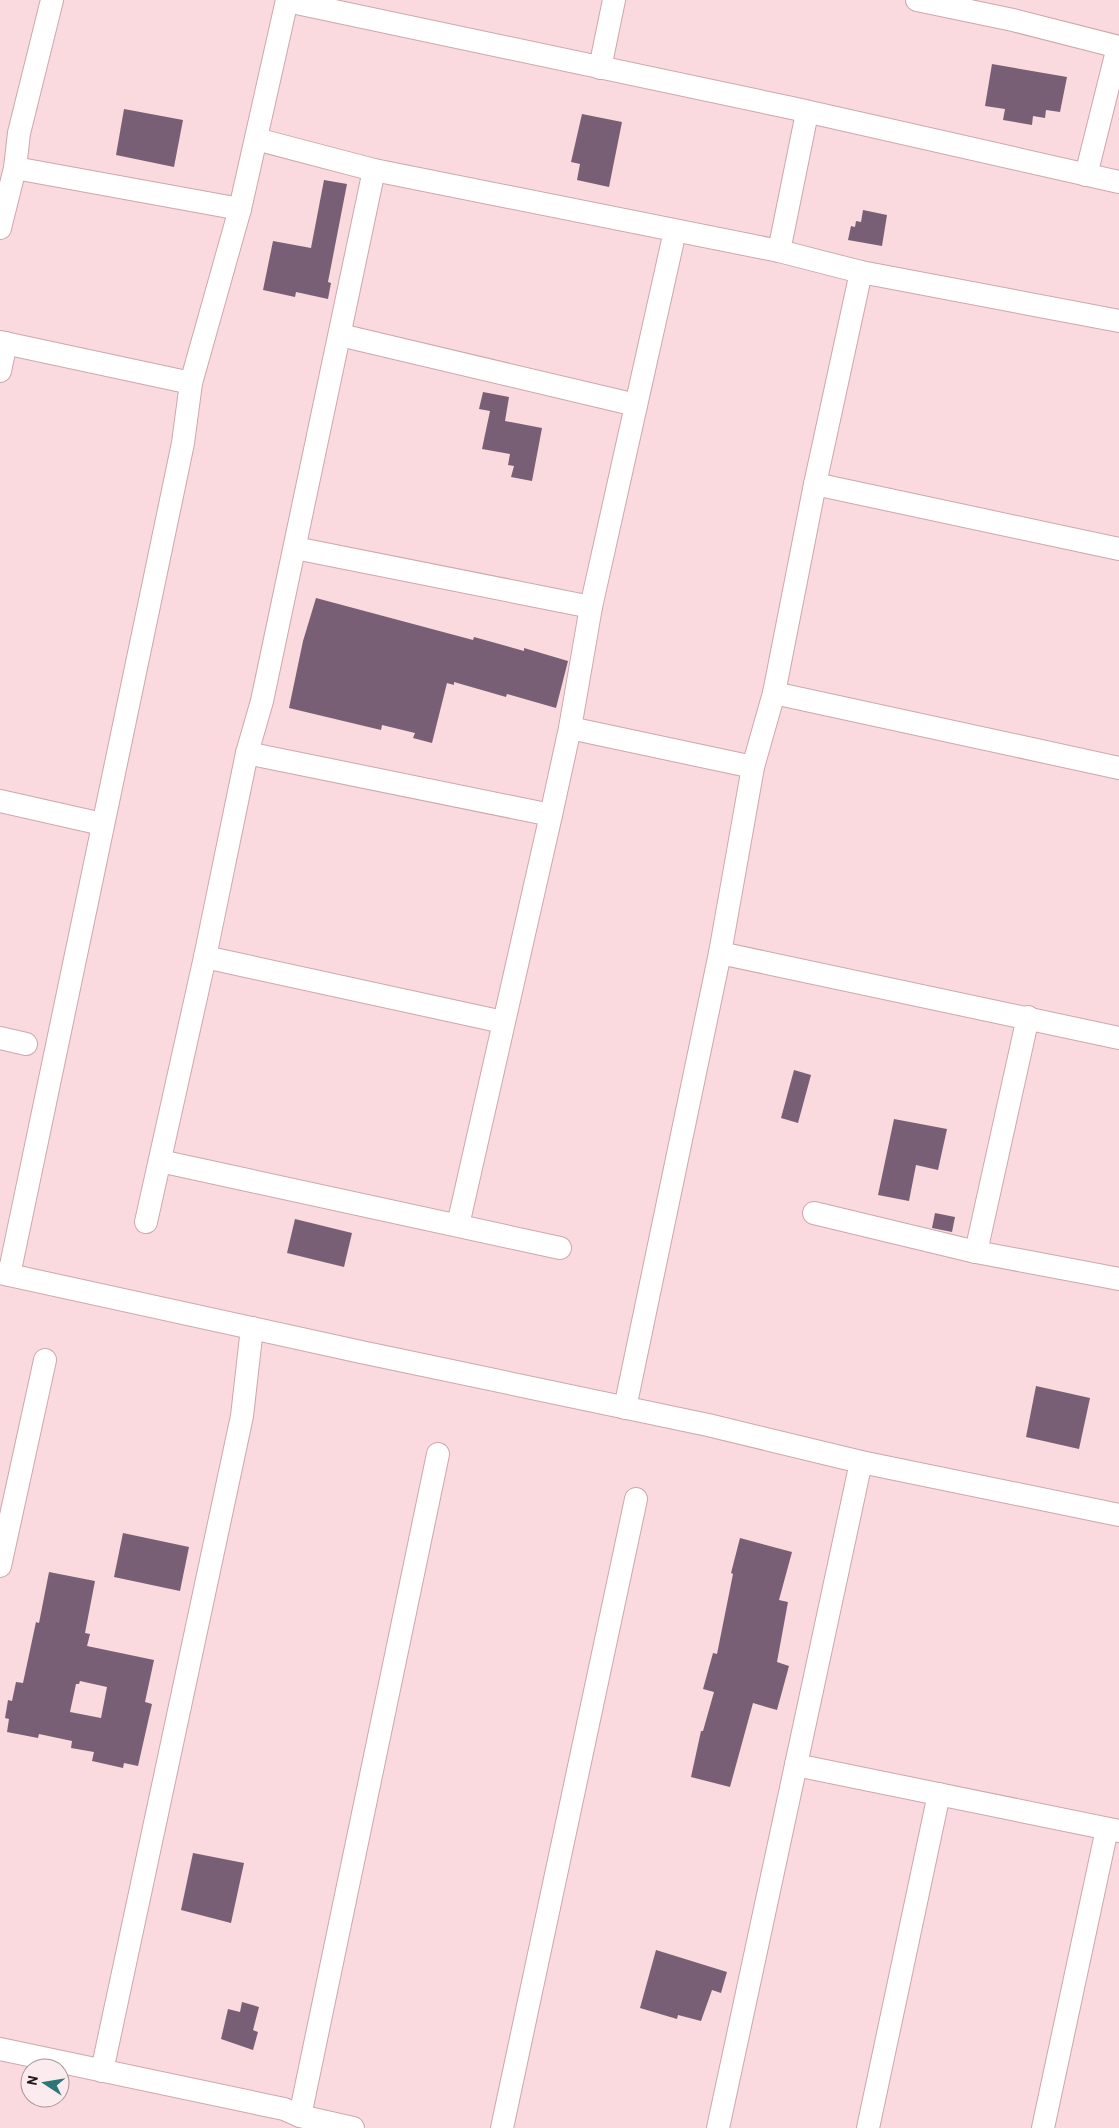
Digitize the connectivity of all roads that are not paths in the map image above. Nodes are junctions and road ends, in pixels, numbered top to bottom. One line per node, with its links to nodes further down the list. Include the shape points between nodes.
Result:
1 (52, 0): 9 (street)
2 (614, 0): 7 (street)
3 (917, 0): 5 (street)
4 (287, 1): 7 (street); 10 (street)
5 (1016, 10): 6 (street)
6 (1118, 47): 13 (street)
7 (600, 68): 8 (street)
8 (807, 113): 13 (street); 18 (street)
9 (9, 131): 11 (street)
10 (256, 139): 12 (street); 15 (street)
11 (15, 168): 15 (street); 16 (street)
12 (374, 170): 17 (street); 21 (street)
13 (1086, 175): 14 (street)
14 (1119, 182)
15 (240, 208): 24 (street)
16 (0, 228)
17 (674, 232): 18 (street); 25 (street)
18 (779, 251): 19 (street)
19 (861, 272): 20 (street); 26 (street)
20 (1119, 321)
21 (340, 335): 25 (street); 27 (street)
22 (3, 342): 23 (street); 24 (street)
23 (0, 372)
24 (192, 383): 37 (street, via 183,444)
25 (636, 404): 29 (street)
26 (816, 484): 28 (street); 30 (street)
27 (294, 548): 29 (street); 32 (street, via 262,701)
28 (1119, 549)
29 (591, 607): 31 (street)
30 (774, 693): 33 (street); 34 (street)
31 (570, 728): 33 (street); 36 (street)
32 (247, 753): 36 (street); 39 (street)
33 (753, 767): 38 (street)
34 (1119, 768)
35 (0, 801): 37 (street)
36 (551, 815): 41 (street)
37 (102, 824): 51 (street)
38 (720, 953): 40 (street); 55 (street)
39 (205, 957): 41 (street); 45 (street)
40 (1028, 1017): 43 (street); 50 (street)
41 (503, 1022): 48 (street)
42 (0, 1038): 44 (street)
43 (1119, 1038)
44 (26, 1044)
45 (160, 1161): 47 (street); 48 (street)
46 (814, 1213): 50 (street)
47 (146, 1222)
48 (458, 1225): 49 (street)
49 (560, 1248)
50 (976, 1252): 52 (street)
51 (4, 1274): 53 (street)
52 (1119, 1279)
53 (252, 1328): 55 (street); 65 (street, via 242,1416)
54 (45, 1360): 60 (street)
55 (625, 1408): 57 (street)
56 (438, 1454): 66 (street)
57 (861, 1462): 59 (street); 61 (street)
58 (636, 1499): 68 (street)
59 (1119, 1515)
60 (0, 1566)
61 (796, 1765): 62 (street); 69 (street)
62 (939, 1794): 63 (street); 70 (street)
63 (1113, 1830): 71 (street)
64 (0, 2049): 65 (street)
65 (102, 2070): 66 (street, via 284,2109)
66 (300, 2116): 67 (street)
67 (353, 2128)
68 (502, 2128)
69 (718, 2128)
70 (868, 2128)
71 (1043, 2128)

